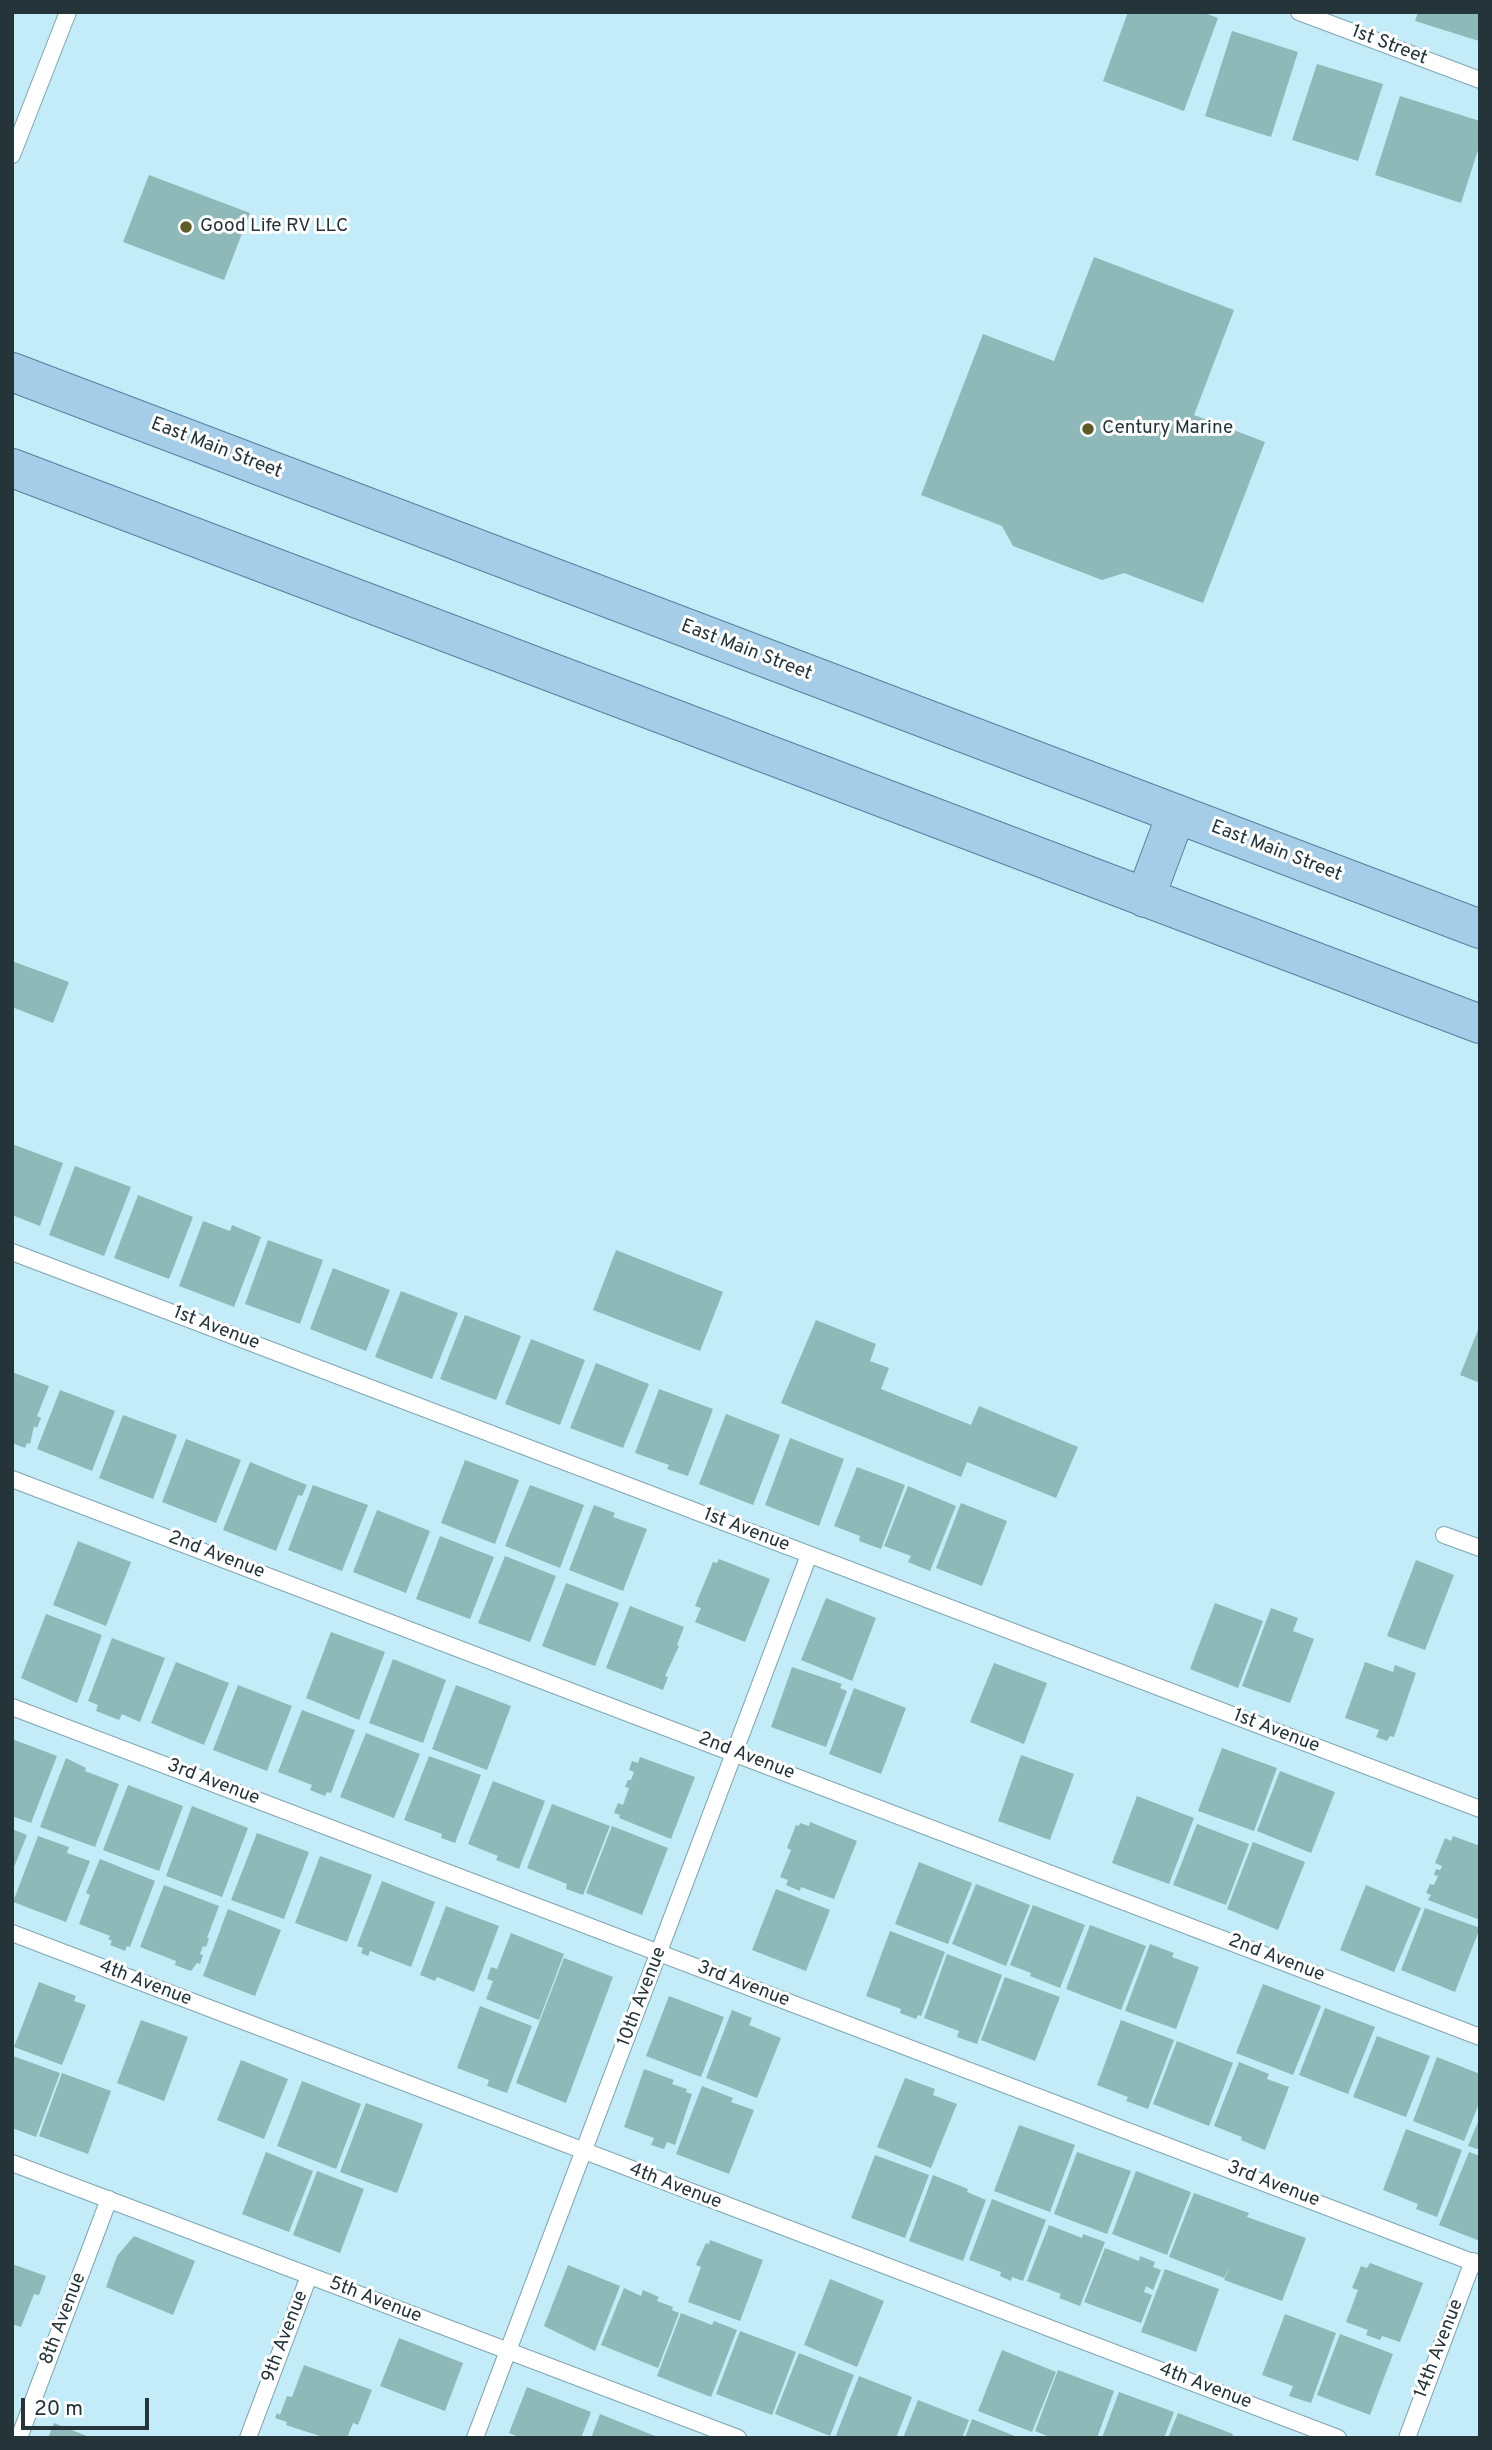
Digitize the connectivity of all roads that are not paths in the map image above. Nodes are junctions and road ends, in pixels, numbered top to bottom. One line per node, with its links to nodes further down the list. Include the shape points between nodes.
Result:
1 (68, 12): 4 (lane)
2 (1299, 12): 3 (lane, 1st Street)
3 (1480, 80)
4 (12, 155)
5 (12, 372): 7 (main road, East Main Street)
6 (12, 468): 8 (main road)
7 (1177, 815): 8 (main road); 9 (main road, East Main Street)
8 (1145, 898): 10 (main road)
9 (1480, 929)
10 (1480, 1024)
11 (12, 1252): 15 (lane, 1st Avenue)
12 (12, 1479): 17 (lane, 2nd Avenue)
13 (1444, 1535): 14 (lane)
14 (1480, 1548)
15 (809, 1555): 17 (lane, 10th Avenue); 18 (lane, 1st Avenue)
16 (12, 1707): 20 (lane, 3rd Avenue)
17 (734, 1753): 20 (lane, 10th Avenue); 21 (lane, 2nd Avenue)
18 (1480, 1809)
19 (12, 1933): 22 (lane, 4th Avenue)
20 (660, 1954): 22 (lane, 10th Avenue); 25 (lane, 3rd Avenue)
21 (1480, 2037)
22 (583, 2152): 27 (lane, 10th Avenue); 33 (lane, 4th Avenue)
23 (12, 2163): 24 (lane, 5th Avenue)
24 (109, 2199): 26 (lane, 5th Avenue); 29 (lane, 8th Avenue)
25 (1477, 2263): 34 (lane, 14th Avenue)
26 (309, 2276): 27 (lane, 5th Avenue); 30 (lane, 9th Avenue)
27 (508, 2351): 28 (lane, 5th Avenue); 31 (lane, 10th Avenue)
28 (701, 2431): 32 (lane, 5th Avenue)
29 (19, 2438)
30 (248, 2438)
31 (475, 2438)
32 (738, 2438)
33 (1338, 2438)
34 (1407, 2438)

